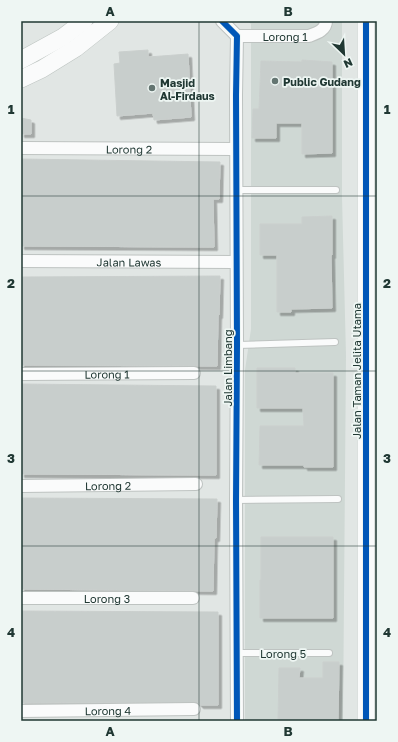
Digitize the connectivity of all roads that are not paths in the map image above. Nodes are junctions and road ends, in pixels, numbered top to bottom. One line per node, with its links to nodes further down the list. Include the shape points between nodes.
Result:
1 (84, 21): 7 (street, via 63,37)
2 (110, 21): 8 (street, via 76,48)
3 (222, 21): 6 (street)
4 (326, 21): 6 (street, Lorong 1, via 320,32 309,36)
5 (366, 21): 30 (street, Jalan Taman Jelita Utama)
6 (237, 36): 10 (street, Jalan Limbang)
7 (21, 60)
8 (21, 79)
9 (21, 148): 10 (street, Lorong 2)
10 (236, 148): 11 (street, Jalan Limbang)
11 (237, 190): 12 (lane); 14 (street, Jalan Limbang)
12 (336, 190)
13 (21, 261): 14 (street, Jalan Lawas)
14 (236, 262): 16 (street, Jalan Limbang)
15 (335, 342): 16 (lane)
16 (237, 345): 22 (street, Jalan Limbang)
17 (194, 373): 18 (street, Lorong 1)
18 (21, 374)
19 (196, 484): 20 (street, Lorong 2)
20 (21, 486)
21 (338, 499): 22 (lane)
22 (236, 500): 25 (street, Jalan Limbang)
23 (21, 598): 24 (street, Lorong 3)
24 (193, 598)
25 (237, 653): 26 (lane, Lorong 5); 29 (street, Jalan Limbang)
26 (329, 653)
27 (194, 709): 28 (street, Lorong 4)
28 (21, 711)
29 (236, 721)
30 (366, 721)

